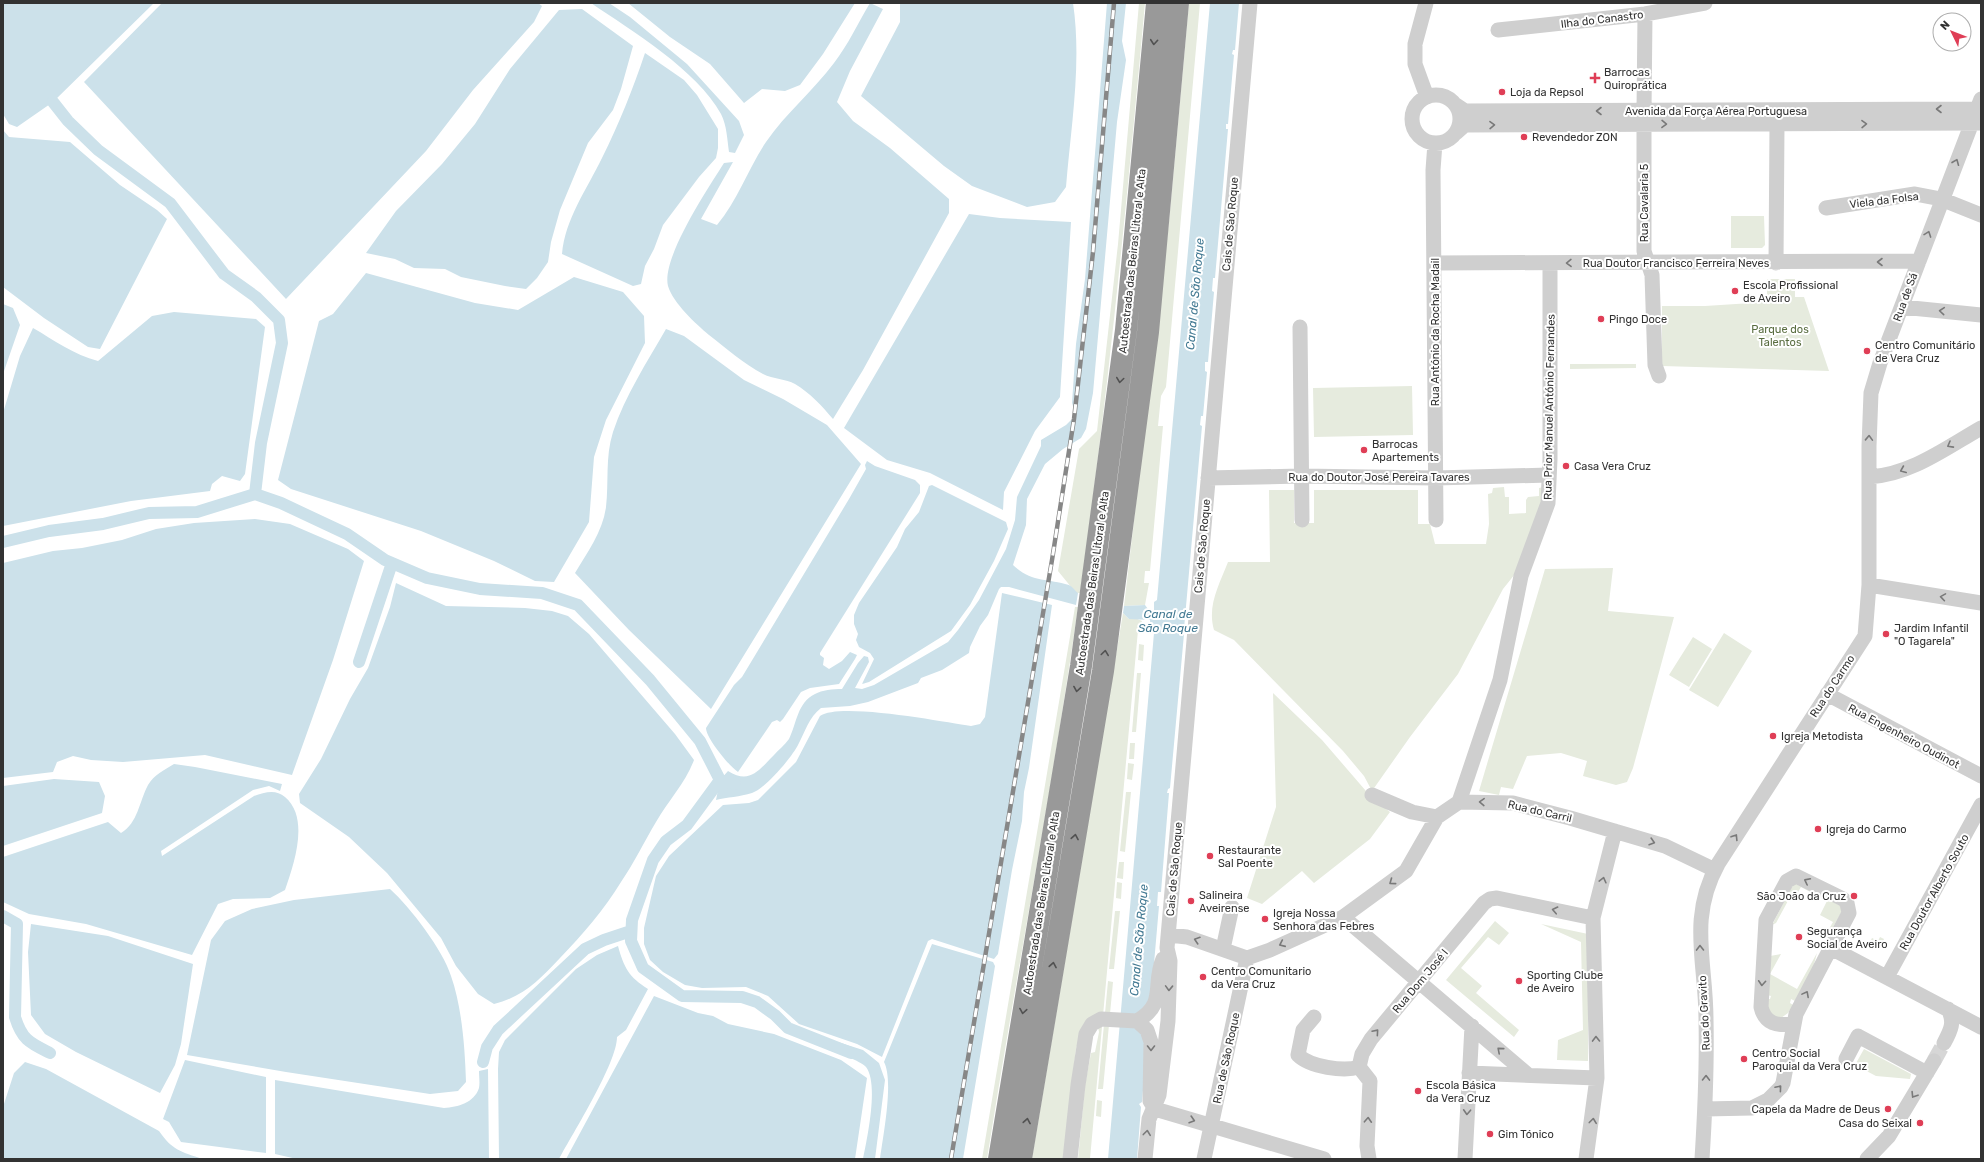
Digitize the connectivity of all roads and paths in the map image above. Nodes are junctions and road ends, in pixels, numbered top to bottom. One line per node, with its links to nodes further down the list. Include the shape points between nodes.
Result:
1 (1157, 3): 71 (highway, Autoestrada das Beiras Litoral e Alta, one-way to 71, via 1126,330 1082,658)
2 (1178, 3): 72 (highway, Autoestrada das Beiras Litoral e Alta, one-way to 2, via 1103,670 1148,332)
3 (1250, 3): 32 (street, Cais de São Roque)
4 (1426, 3): 8 (street, via 1415,44 1415,64)
5 (1702, 4): 6 (street, Ilha do Canastro)
6 (1645, 14): 7 (street, Ilha do Canastro); 11 (street, Rua Cavalaria 5)
7 (1498, 30)
8 (1427, 97): 9 (street, via 1443,96); 15 (street, via 1415,108 1412,124 1420,137)
9 (1456, 105): 11 (street, Avenida da Força Aérea Portuguesa, one-way to 9, via 1466,111); 14 (street, via 1460,119)
10 (1979, 113): 12 (street, Avenida da Força Aérea Portuguesa); 16 (street, Rua de Sá, one-way to 10)
11 (1644, 117): 12 (street, Avenida da Força Aérea Portuguesa); 13 (street, Avenida da Força Aérea Portuguesa, one-way to 13); 14 (street, Avenida da Força Aérea Portuguesa, one-way to 11, via 1465,126); 19 (street, Rua Cavalaria 5, via 1644,251)
12 (1813, 117): 13 (street, Avenida da Força Aérea Portuguesa)
13 (1777, 125): 23 (street)
14 (1456, 133): 15 (street, via 1443,142)
15 (1435, 143): 21 (street, Rua António da Rocha Madail)
16 (1942, 199): 17 (street, Viela da Folsa, via 1915,194); 18 (street, Viela da Folsa); 20 (street, Rua de Sá, one-way to 16)
17 (1826, 208)
18 (1981, 215)
19 (1648, 262): 22 (street, Rua Doutor Francisco Ferreira Neves, one-way to 22); 23 (street, Rua Doutor Francisco Ferreira Neves); 27 (street, Rua Cavalaria 5, via 1652,275 1655,365)
20 (1918, 262): 23 (street, Rua Doutor Francisco Ferreira Neves, one-way to 23); 24 (street, Rua de Sá)
21 (1434, 263): 22 (street, Rua Doutor Francisco Ferreira Neves); 33 (street, Rua António da Rocha Madail)
22 (1550, 263): 29 (street, Rua Prior Manuel António Fernandes)
23 (1776, 263)
24 (1902, 307): 25 (street, one-way to 24); 31 (street, Rua de Sá, one-way to 24, via 1871,393)
25 (1981, 315)
26 (1300, 327): 30 (street)
27 (1658, 376)
28 (1981, 428): 31 (street, one-way to 31, via 1903,471)
29 (1549, 475): 33 (street, Rua do Doutor José Pereira Tavares); 41 (street, Rua Prior Manuel António Fernandes, via 1548,503 1521,576 1500,680)
30 (1301, 476): 32 (street, Rua do Doutor José Pereira Tavares); 33 (street, Rua do Doutor José Pereira Tavares); 34 (street)
31 (1869, 477): 36 (street, Rua do Carmo)
32 (1208, 478): 49 (street, Cais de São Roque)
33 (1436, 478): 35 (street, Rua António da Rocha Madail)
34 (1302, 520)
35 (1436, 520)
36 (1869, 585): 37 (street, one-way to 36); 38 (street, Rua do Carmo, via 1865,636)
37 (1981, 603)
38 (1826, 694): 39 (street, Rua Engenheiro Oudinot); 45 (street, Rua do Carmo, one-way to 38)
39 (1981, 776)
40 (1372, 795): 43 (street, via 1412,812)
41 (1459, 802): 43 (street); 44 (street, Rua do Carril, one-way to 41, via 1513,803)
42 (1981, 806): 53 (street, Rua Doutor Alberto Souto)
43 (1437, 817): 47 (street, one-way to 47, via 1406,871)
44 (1615, 830): 45 (street, Rua do Carril, one-way to 45, via 1665,846); 48 (street, one-way to 44)
45 (1715, 870): 69 (street, Rua do Gravito, one-way to 45, via 1706,1013 1700,920 1703,898)
46 (1232, 907): 51 (street)
47 (1343, 917): 52 (street, one-way to 52); 54 (street)
48 (1593, 918): 54 (street, Rua Dom José I, one-way to 54, via 1497,898 1490,899); 67 (street, one-way to 48)
49 (1168, 942): 51 (street, one-way to 49, via 1187,937); 57 (street, via 1161,963 1153,1007); 68 (street, Cais de São Roque, one-way to 68, via 1168,1021 1159,1096)
50 (1830, 948): 53 (street); 58 (street, one-way to 50); 58 (street, one-way to 58, via 1849,913 1847,904 1843,899 1801,878 1792,878 1766,920 1760,1007 1763,1015 1772,1023)
51 (1223, 949): 52 (street)
52 (1247, 958): 70 (street, Rua de São Roque)
53 (1887, 977): 55 (street)
54 (1419, 982): 60 (street); 64 (street, Rua Dom José I, one-way to 54, via 1362,1054 1371,1039)
55 (1948, 1009): 59 (street); 61 (street, via 1953,1022)
56 (1314, 1017): 64 (street, via 1303,1030 1298,1055 1304,1060 1342,1070)
57 (1137, 1021): 68 (street, one-way to 68, via 1147,1030 1151,1042 1150,1100); 73 (street, via 1102,1019 1096,1020 1088,1029)
58 (1793, 1024): 69 (street, one-way to 58, via 1752,1108 1768,1100 1783,1083)
59 (1976, 1024): 61 (street, via 1964,1022)
60 (1472, 1026): 65 (street); 66 (street, one-way to 60)
61 (1952, 1029): 62 (street)
62 (1944, 1042)
63 (1846, 1059): 81 (street, one-way to 81, via 1858,1036 1931,1067 1888,1136)
64 (1359, 1067): 77 (street, one-way to 64, via 1366,1146 1370,1081)
65 (1469, 1073): 66 (street); 78 (street, one-way to 78)
66 (1527, 1074): 67 (street)
67 (1597, 1078): 79 (street, one-way to 67)
68 (1155, 1109): 70 (street, one-way to 70); 74 (street, Cais de São Roque, one-way to 68, via 1149,1119)
69 (1705, 1110): 80 (street, Rua do Gravito)
70 (1211, 1126): 75 (street, Rua de São Roque); 76 (street)
71 (999, 1159)
72 (1021, 1159)
73 (1070, 1159)
74 (1145, 1159)
75 (1204, 1159)
76 (1324, 1159)
77 (1369, 1159)
78 (1465, 1159)
79 (1586, 1159)
80 (1702, 1159)
81 (1867, 1159)

